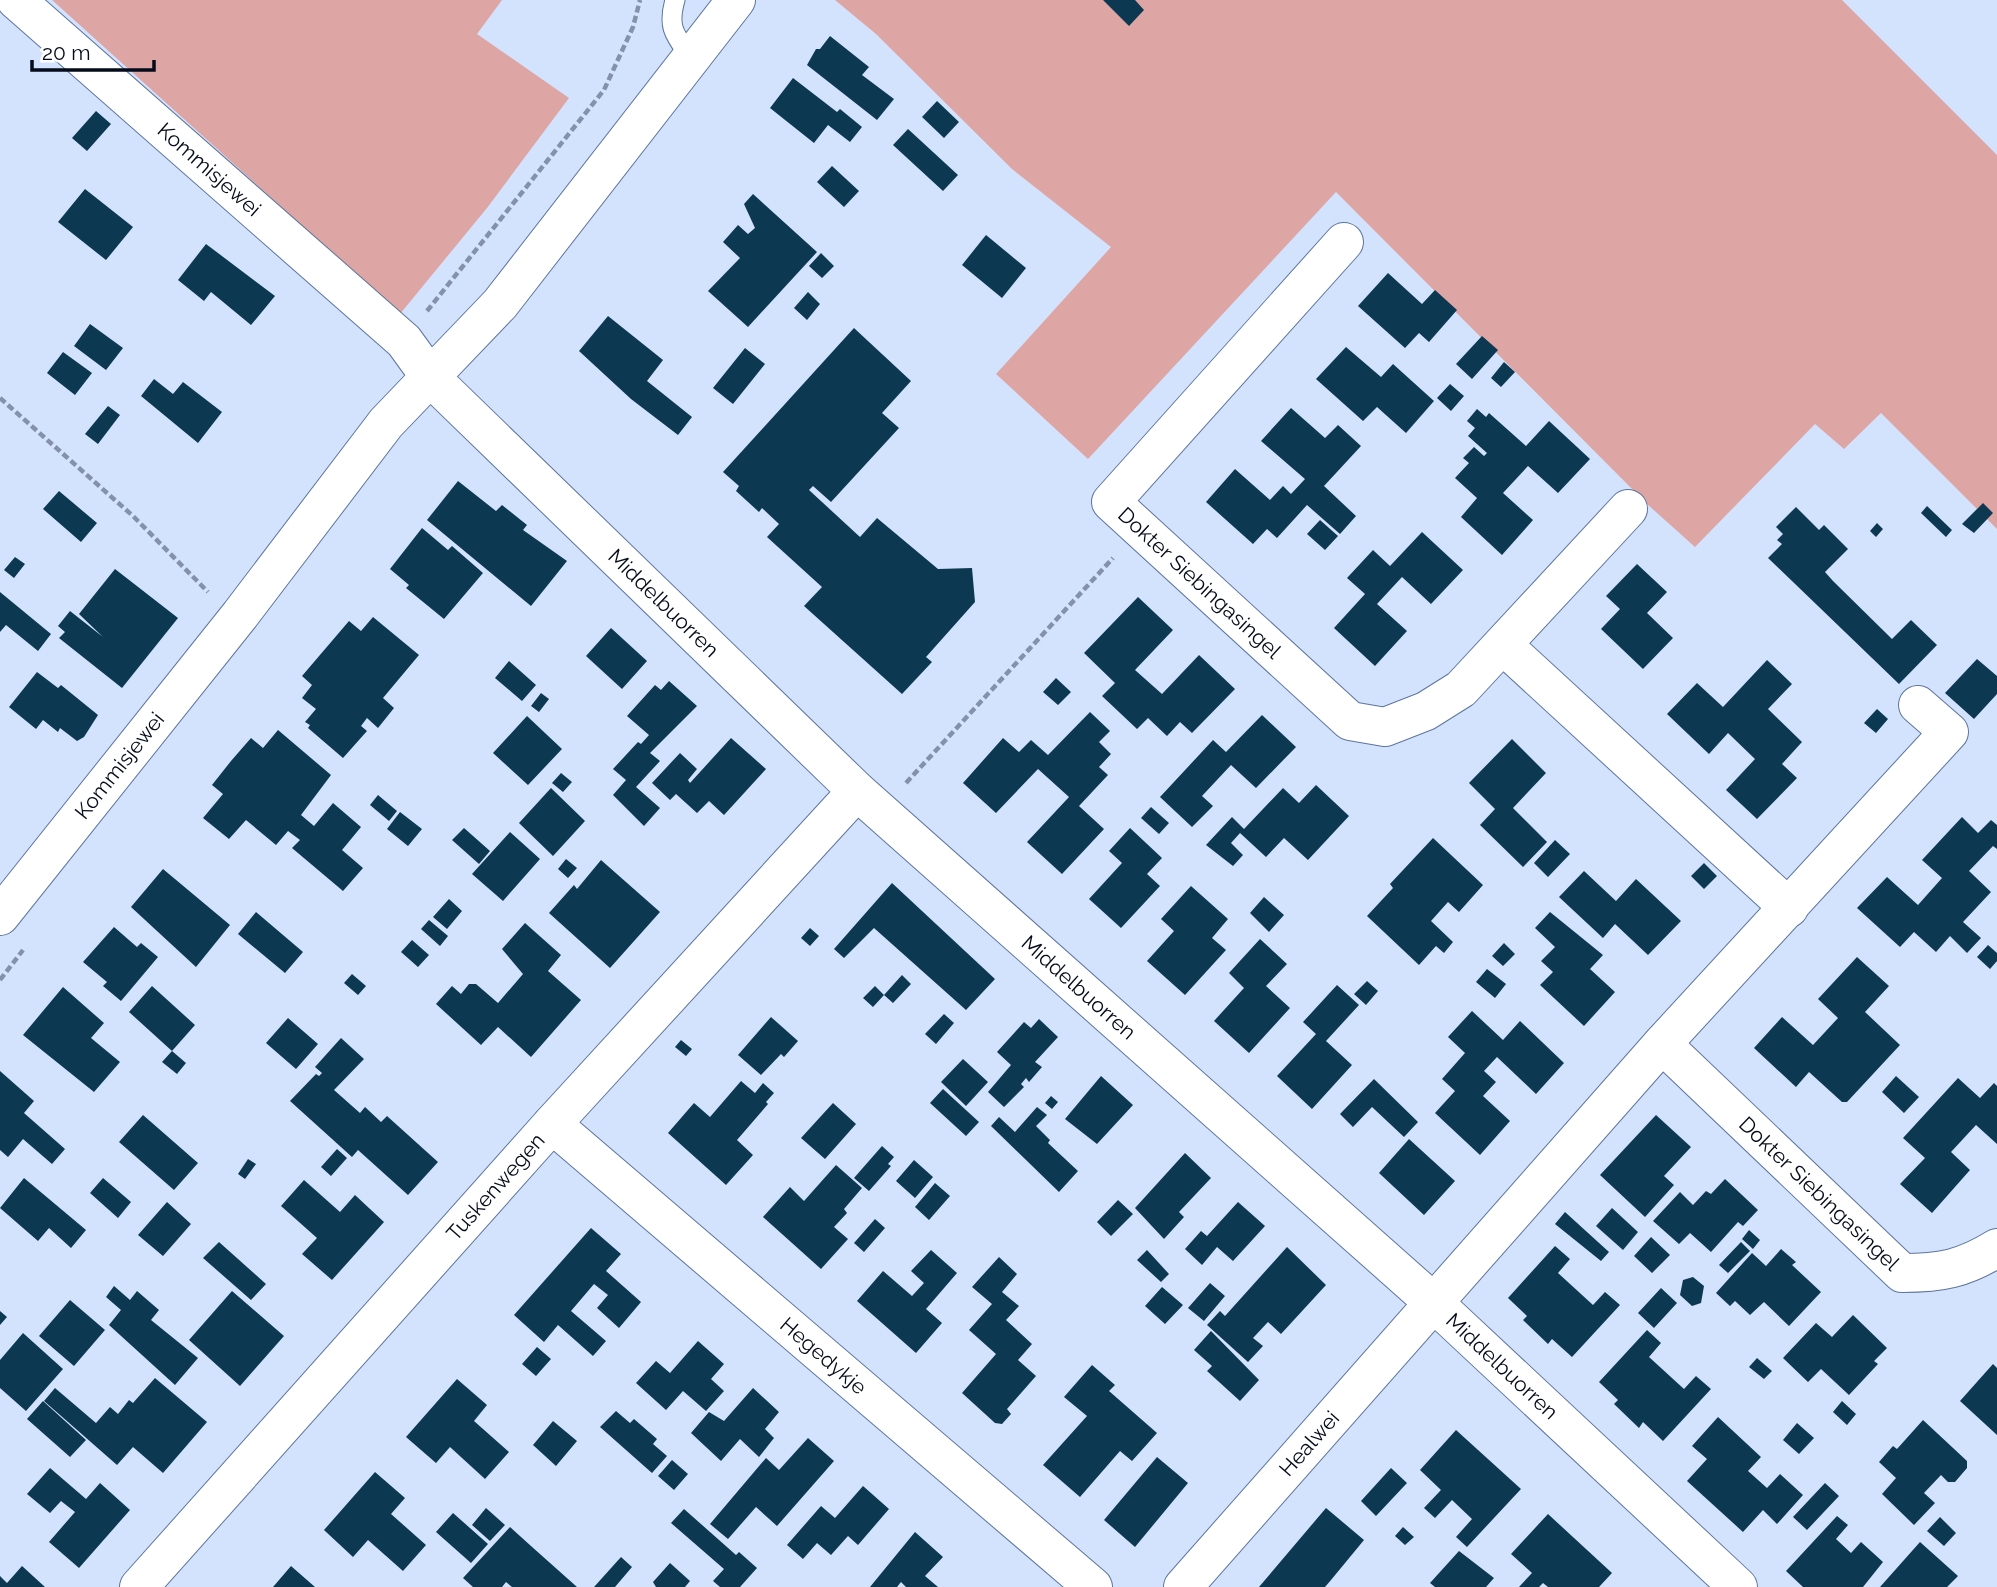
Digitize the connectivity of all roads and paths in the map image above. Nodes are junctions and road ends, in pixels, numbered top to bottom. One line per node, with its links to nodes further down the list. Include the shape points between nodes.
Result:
1 (16, 0): 7 (street, Kommisjewei)
2 (640, 0): 7 (path, via 633,27 604,90)
3 (675, 0): 5 (lane, via 670,18 674,34)
4 (736, 0): 5 (street, Kommisjewei)
5 (691, 58): 8 (street, Kommisjewei, via 499,303)
6 (1344, 243): 11 (street, Dokter Siebingasingel, via 1111,502)
7 (404, 341): 8 (street, Kommisjewei)
8 (430, 377): 12 (street, Kommisjewei, via 386,423); 15 (street, Middelbuorren)
9 (0, 398): 12 (path, via 133,516 213,596)
10 (1628, 509): 13 (street, Dokter Siebingasingel)
11 (1140, 529): 13 (street, Dokter Siebingasingel, via 1350,721 1385,727 1426,711 1461,689); 15 (path)
12 (240, 615): 17 (street, Kommisjewei)
13 (1504, 646): 16 (street)
14 (1918, 705): 16 (street, via 1949,732)
15 (868, 801): 19 (street, Tuskenwegen); 21 (street, Middelbuorren)
16 (1789, 908): 18 (street)
17 (0, 916)
18 (1662, 1044): 20 (street, Dokter Siebingasingel, via 1902,1273 1941,1273); 21 (street)
19 (552, 1124): 22 (street, Tuskenwegen); 23 (street, Hegedykje)
20 (1997, 1248)
21 (1434, 1303): 24 (street, Healwei); 25 (street, Middelbuorren)
22 (139, 1587)
23 (1093, 1587)
24 (1183, 1587)
25 (1738, 1587)

